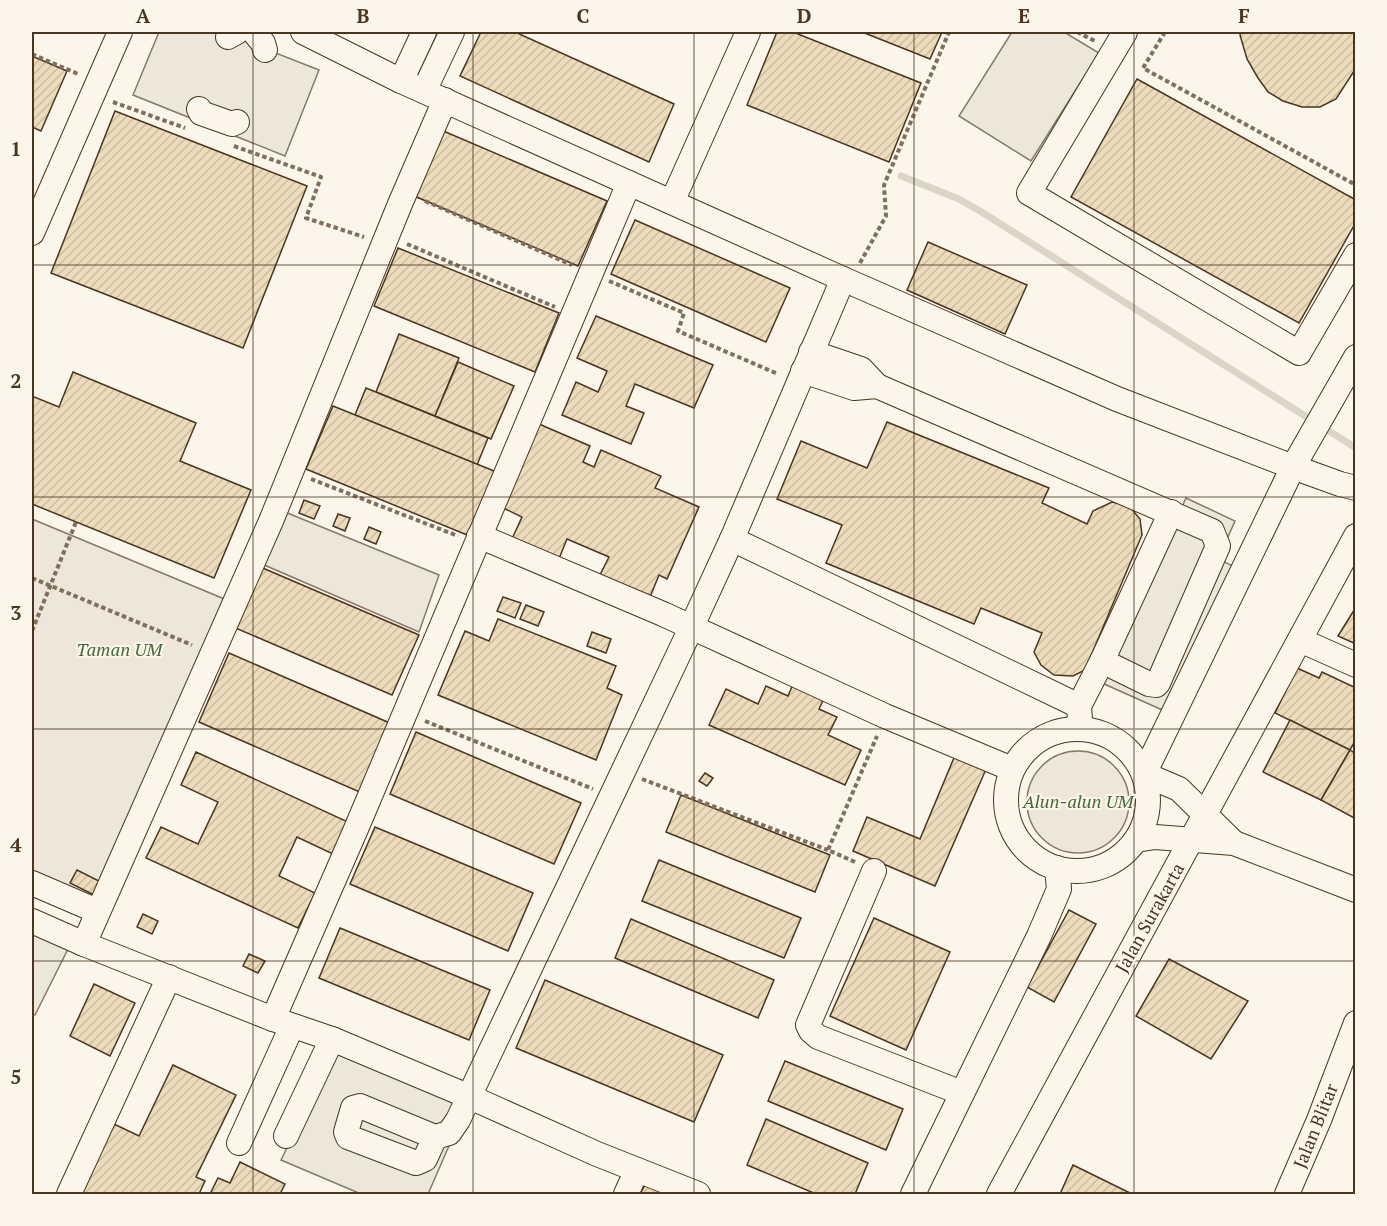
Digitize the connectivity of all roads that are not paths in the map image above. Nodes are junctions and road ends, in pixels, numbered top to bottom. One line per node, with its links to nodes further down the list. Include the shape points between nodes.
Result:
1 (120, 32): 13 (street)
2 (303, 32): 7 (street)
3 (424, 32): 7 (street)
4 (452, 32): 8 (street)
5 (748, 32): 12 (street)
6 (1125, 32): 14 (street, via 1029,193 1299,353)
7 (401, 81): 8 (street)
8 (435, 95): 11 (street); 39 (street, via 406,192 291,471)
9 (195, 119): 10 (street, via 201,113 232,124)
10 (235, 134)
11 (629, 183): 12 (street); 22 (street)
12 (672, 202): 15 (street)
13 (32, 233)
14 (1356, 255)
15 (846, 281): 17 (street); 18 (street, via 1117,399)
16 (1356, 357): 18 (street)
17 (804, 368): 20 (street, via 854,388 877,386); 23 (street)
18 (1293, 467): 19 (street); 30 (street)
19 (1356, 488)
20 (1171, 512): 26 (street); 26 (street, via 1212,531 1218,546 1160,680 1156,685 1149,684)
21 (1356, 536): 25 (street, Jalan Surakarta)
22 (477, 539): 24 (street); 43 (street)
23 (732, 539): 24 (street); 28 (street)
24 (692, 626): 29 (street, via 885,716); 47 (street)
25 (1300, 640): 27 (street); 31 (street, Jalan Surakarta)
26 (1102, 661): 28 (street)
27 (1356, 665)
28 (1079, 717): 29 (street, via 1040,739 1019,757); 30 (street, via 1126,747)
29 (1012, 769): 35 (street, via 1005,799 1011,829 1030,854)
30 (1144, 774): 31 (street, via 1179,789); 32 (street, via 1148,808)
31 (1206, 815): 33 (street, Jalan Surakarta); 34 (street)
32 (1136, 840): 33 (street, via 1155,837); 35 (street, via 1124,853 1093,869)
33 (1192, 841): 34 (street); 56 (street, Jalan Surakarta)
34 (1234, 843): 38 (street)
35 (1057, 868): 46 (street, via 1059,889)
36 (874, 871): 46 (street, via 808,1025 818,1037)
37 (32, 883): 39 (street)
38 (1356, 890)
39 (97, 910): 41 (street)
40 (32, 921): 41 (street)
41 (84, 944): 42 (street)
42 (169, 977): 43 (street); 52 (street)
43 (282, 1023): 45 (street); 50 (street)
44 (1356, 1023): 57 (street, Jalan Blitar)
45 (332, 1039): 47 (street); 48 (street)
46 (962, 1094): 55 (street)
47 (470, 1097): 49 (street, via 449,1133); 51 (street)
48 (286, 1136)
49 (435, 1137)
50 (239, 1143)
51 (637, 1170): 53 (street); 54 (street)
52 (69, 1194)
53 (626, 1194)
54 (698, 1194)
55 (913, 1194)
56 (999, 1194)
57 (1287, 1194)

